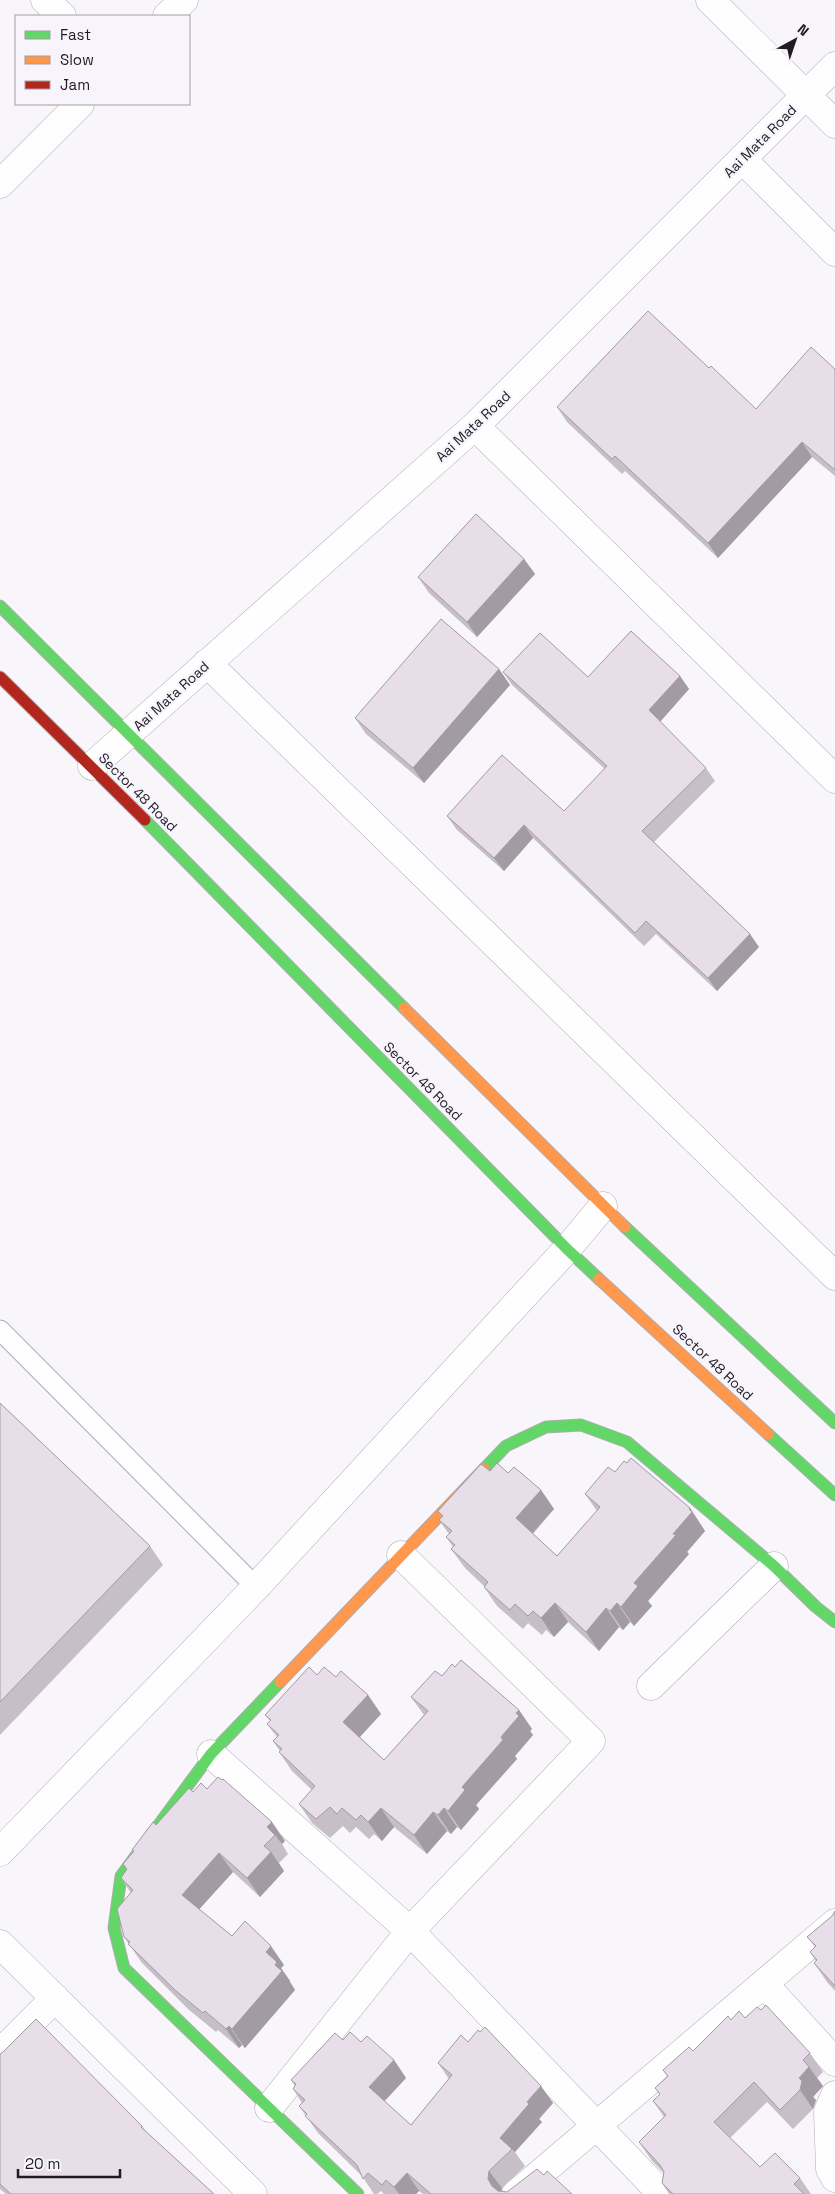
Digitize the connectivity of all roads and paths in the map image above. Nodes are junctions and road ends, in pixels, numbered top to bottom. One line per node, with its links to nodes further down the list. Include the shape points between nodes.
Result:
1 (45, 0): 4 (street)
2 (184, 0): 5 (street)
3 (710, 0): 7 (street)
4 (61, 15)
5 (168, 15)
6 (835, 66): 7 (street, Aai Mata Road)
7 (806, 95): 9 (street); 10 (street, Aai Mata Road)
8 (79, 105): 11 (street)
9 (835, 124)
10 (742, 160): 12 (street); 13 (street, Aai Mata Road)
11 (0, 184)
12 (835, 252)
13 (475, 426): 15 (street, Aai Mata Road); 19 (street)
14 (0, 606): 17 (street)
15 (207, 663): 17 (street, Aai Mata Road); 22 (street)
16 (0, 677): 18 (street, Sector 48 Road)
17 (128, 734): 18 (street, Aai Mata Road); 20 (street)
18 (92, 766): 21 (street, Sector 48 Road)
19 (835, 779)
20 (603, 1206): 21 (street); 24 (street)
21 (567, 1249): 25 (street, Sector 48 Road); 28 (street)
22 (835, 1276)
23 (0, 1330): 28 (lane)
24 (835, 1423)
25 (835, 1495)
26 (401, 1555): 27 (street, via 506,1446 546,1427 581,1425 627,1442); 31 (street); 34 (street, via 591,1740)
27 (774, 1566): 29 (street); 30 (street)
28 (256, 1587): 32 (street)
29 (835, 1622)
30 (651, 1686)
31 (211, 1754): 34 (street); 41 (street, via 121,1876 114,1928 124,1968)
32 (0, 1852)
33 (835, 1923): 36 (street)
34 (410, 1932): 41 (street); 42 (street)
35 (0, 1944): 37 (street)
36 (764, 1984): 39 (street); 42 (street)
37 (55, 1998): 38 (street); 44 (street)
38 (0, 2053)
39 (835, 2062)
40 (835, 2095): 43 (street, via 828,2111 830,2169)
41 (269, 2108): 45 (street)
42 (596, 2127): 46 (street); 47 (street)
43 (835, 2178)
44 (253, 2194)
45 (358, 2194)
46 (516, 2194)
47 (662, 2194)

